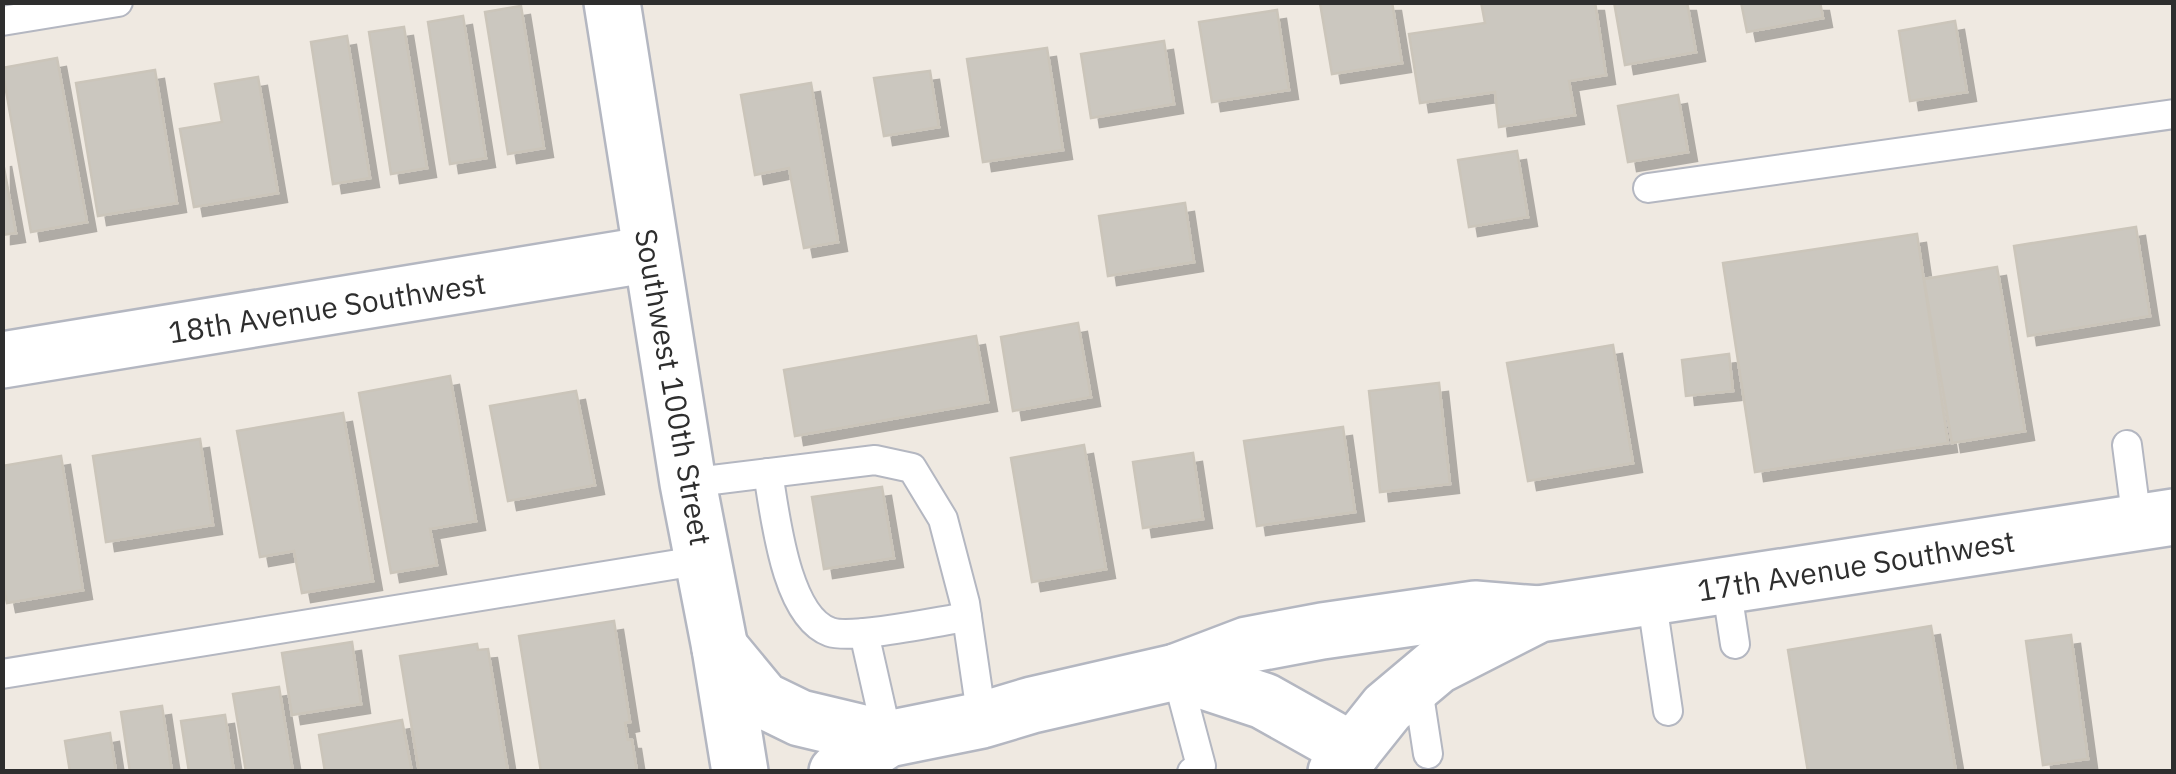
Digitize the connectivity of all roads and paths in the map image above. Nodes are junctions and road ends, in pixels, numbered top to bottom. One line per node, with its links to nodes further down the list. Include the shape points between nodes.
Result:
1 (118, 2): 3 (lane)
2 (612, 2): 6 (street, Southwest 100th Street)
3 (2, 21)
4 (2174, 114): 5 (lane)
5 (1648, 188)
6 (652, 254): 7 (street, 18th Avenue Southwest); 10 (street, Southwest 100th Street)
7 (2, 360)
8 (2127, 445): 11 (lane)
9 (768, 472): 10 (lane); 16 (lane, via 874,460 912,468 943,519); 17 (lane, via 780,542 806,615 830,632)
10 (688, 483): 12 (street, Southwest 100th Street)
11 (2156, 520): 13 (street, 17th Avenue Southwest)
12 (704, 560): 19 (street, Southwest 100th Street); 21 (lane)
13 (1726, 585): 14 (street, 17th Avenue Southwest); 18 (lane)
14 (1651, 596): 15 (street, 17th Avenue Southwest); 23 (lane)
15 (1538, 614): 20 (street, 17th Avenue Southwest, via 1475,609 1322,631 1246,645); 22 (street, 17th Avenue Southwest)
16 (967, 617): 17 (lane); 24 (lane)
17 (864, 633): 25 (lane)
18 (1735, 644)
19 (720, 648): 25 (street, 17th Avenue Southwest, via 763,700 800,718); 29 (street, Southwest 100th Street)
20 (1176, 672): 24 (street, 17th Avenue Southwest); 27 (street, via 1264,701); 28 (lane)
21 (2, 674)
22 (1427, 674): 26 (lane); 27 (street, 17th Avenue Southwest, via 1387,708)
23 (1668, 710)
24 (982, 720): 25 (street, 17th Avenue Southwest)
25 (888, 739): 30 (street, 17th Avenue Southwest)
26 (1428, 754)
27 (1345, 761)
28 (1198, 770)
29 (740, 772)
30 (837, 772)

